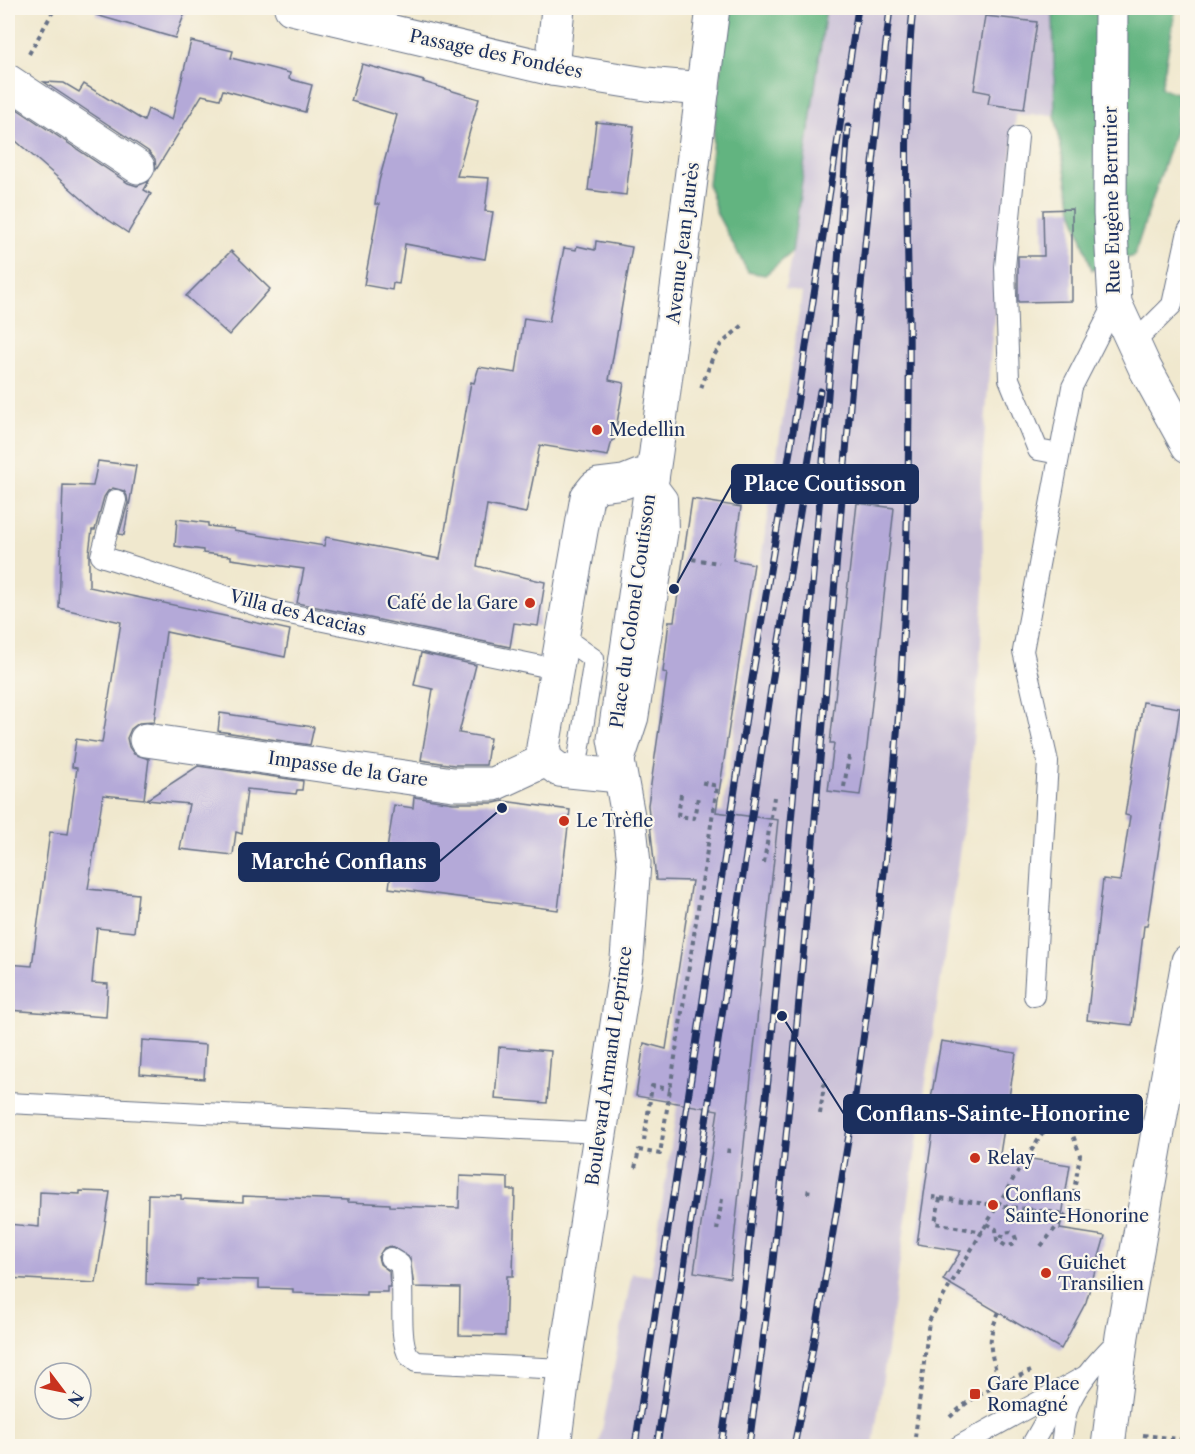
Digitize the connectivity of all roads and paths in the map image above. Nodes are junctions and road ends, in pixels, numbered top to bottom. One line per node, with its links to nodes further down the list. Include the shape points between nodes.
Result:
1 (55, 8): 7 (path)
2 (291, 8): 6 (street, Passage des Fondées)
3 (558, 8): 6 (street)
4 (713, 8): 8 (street, Avenue Jean Jaurès)
5 (1110, 8): 12 (street, Rue Eugène Berrurier)
6 (552, 69): 8 (street, Passage des Fondées)
7 (10, 83): 10 (street)
8 (703, 89): 18 (street, Avenue Jean Jaurès)
9 (1018, 137): 17 (lane, via 1005,267 1009,379 1038,450)
10 (138, 167)
11 (1188, 231): 14 (lane, via 1172,305)
12 (1114, 303): 14 (street, Rue Eugène Berrurier); 17 (lane, via 1072,387)
13 (744, 325): 15 (path, via 721,344)
14 (1133, 344): 16 (street, Rue Eugène Berrurier)
15 (700, 392)
16 (1188, 446)
17 (1059, 454): 36 (lane, via 1023,651 1048,762)
18 (652, 478): 22 (street, Place du Colonel Coutisson, via 639,476 599,485 587,497); 28 (street, Place du Colonel Coutisson, via 614,739)
19 (116, 500): 23 (lane, Villa des Acacias, via 101,556 270,610)
20 (683, 558): 21 (path)
21 (719, 563)
22 (563, 637): 23 (street, Place du Colonel Coutisson); 27 (lane, via 594,658)
23 (556, 669): 26 (street, Place du Colonel Coutisson, via 543,747)
24 (146, 740): 26 (street, Impasse de la Gare, via 453,784 494,784)
25 (849, 756): 30 (path)
26 (546, 760): 27 (street, via 559,770)
27 (576, 771): 28 (street)
28 (619, 776): 41 (street, Boulevard Armand Leprince, via 633,863 623,993)
29 (700, 782): 38 (path, via 717,786)
30 (844, 788)
31 (681, 795): 32 (path, via 678,816 694,818)
32 (698, 797)
33 (774, 797): 34 (path)
34 (764, 863)
35 (1188, 961): 62 (street)
36 (1034, 996)
37 (825, 1078): 40 (path)
38 (670, 1089): 42 (path, via 652,1086); 45 (path, via 660,1154 639,1150)
39 (8, 1103): 41 (lane)
40 (820, 1114)
41 (600, 1133): 63 (street, Boulevard Armand Leprince)
42 (644, 1141)
43 (729, 1147): 44 (path)
44 (728, 1153)
45 (635, 1168)
46 (809, 1187): 47 (path)
47 (808, 1194)
48 (932, 1197): 49 (path)
49 (940, 1198): 51 (path); 57 (path, via 935,1223)
50 (723, 1199): 56 (path)
51 (999, 1204): 52 (path, via 1050,1122 1067,1118 1080,1155); 53 (path); 55 (path)
52 (1071, 1209): 54 (path); 59 (path)
53 (1066, 1214)
54 (1116, 1216)
55 (987, 1224): 57 (path); 58 (path, via 996,1229 997,1240 1006,1246 1016,1239 1010,1232)
56 (717, 1230)
57 (983, 1232): 70 (path, via 929,1321)
58 (1001, 1238)
59 (1041, 1246)
60 (390, 1258): 63 (lane, via 400,1264 403,1276 404,1341 409,1357 416,1362)
61 (999, 1312): 65 (path, via 991,1328 990,1350)
62 (1122, 1336): 64 (lane); 74 (street)
63 (564, 1369): 69 (street, Boulevard Armand Leprince)
64 (1088, 1375): 67 (lane); 72 (lane, via 1052,1409); 73 (lane, via 1071,1401)
65 (1000, 1384)
66 (1141, 1435): 68 (path)
67 (984, 1439): 71 (lane)
68 (1188, 1440)
69 (554, 1446)
70 (914, 1446)
71 (959, 1446)
72 (1031, 1446)
73 (1061, 1446)
74 (1108, 1446)

